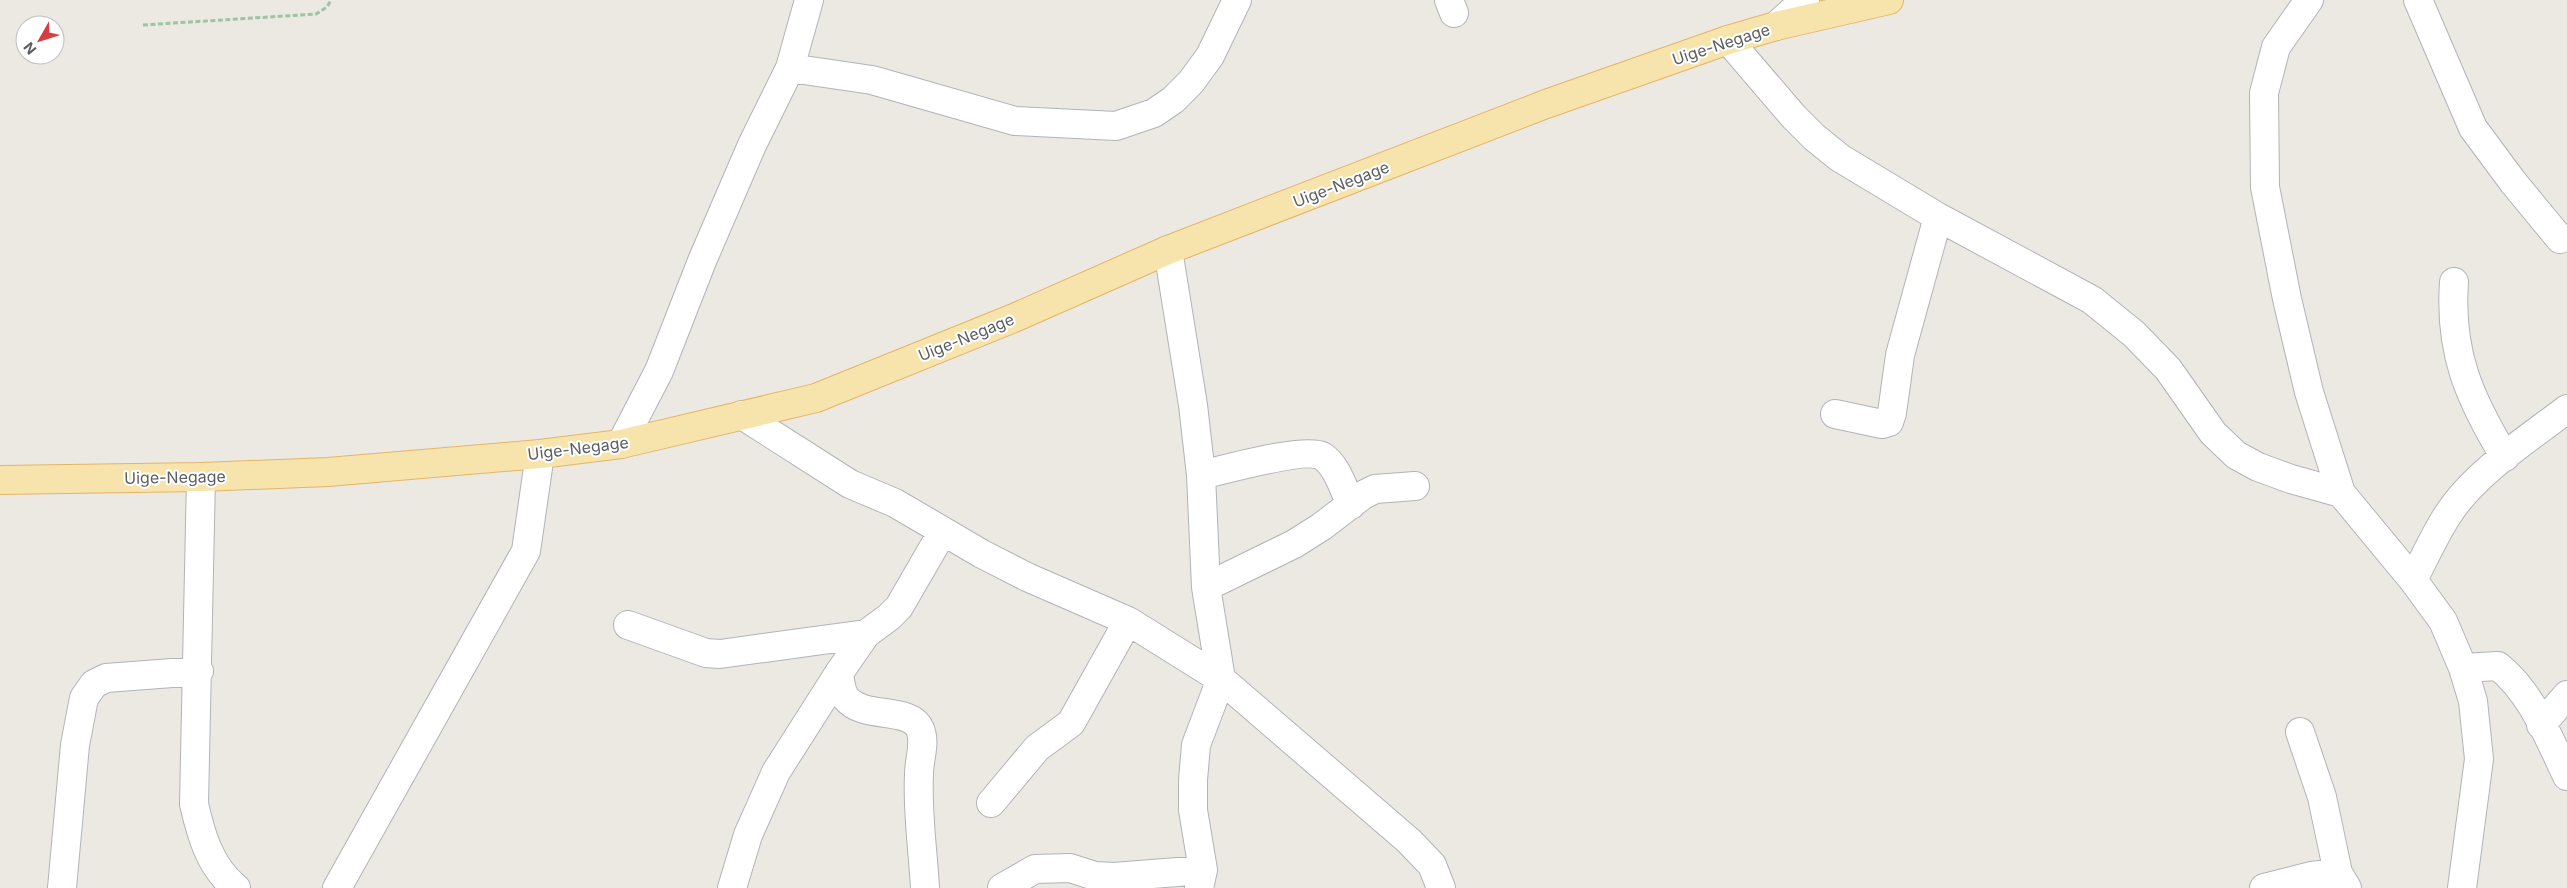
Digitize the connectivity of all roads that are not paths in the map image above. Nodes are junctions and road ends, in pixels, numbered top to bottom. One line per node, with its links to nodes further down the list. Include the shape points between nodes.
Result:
1 (808, 0): 9 (street)
2 (1237, 0): 9 (street, via 1210,56 1191,82 1154,113 1116,126 1015,121 872,80)
3 (1805, 0): 7 (street)
4 (1890, 0): 7 (main road, Uige-Negage)
5 (2309, 0): 24 (street, via 2276,47 2264,93 2265,187 2309,392)
6 (2418, 0): 11 (street, via 2473,128 2512,182)
7 (1776, 26): 8 (main road, Uige-Negage)
8 (1728, 40): 10 (street, via 1814,138 1840,158); 12 (main road, Uige-Negage, via 1546,104)
9 (790, 68): 17 (street, via 733,189 659,371)
10 (1938, 217): 15 (street, via 1900,355 1889,422 1882,424); 24 (street, via 2092,300 2134,334 2168,369 2213,433 2236,455 2291,480)
11 (2560, 239)
12 (1168, 250): 16 (main road, Uige-Negage, via 1014,318 816,398); 20 (street)
13 (2454, 282): 19 (street, via 2452,315 2457,351 2482,420)
14 (2567, 409): 19 (street)
15 (1835, 414)
16 (742, 415): 17 (main road, Uige-Negage); 26 (street, via 850,484 895,503)
17 (621, 444): 18 (main road, Uige-Negage)
18 (540, 454): 21 (main road, Uige-Negage, via 328,472); 45 (street, via 526,551)
19 (2504, 457): 27 (street, via 2469,489 2447,515)
20 (1201, 475): 25 (street, via 1304,452 1322,456 1334,468); 28 (street)
21 (201, 477): 22 (main road, Uige-Negage); 33 (street)
22 (0, 480)
23 (1415, 486): 25 (street, via 1375,490)
24 (2341, 493): 27 (street)
25 (1351, 505): 28 (street, via 1294,544)
26 (942, 531): 29 (street, via 1027,577); 31 (street, via 899,607)
27 (2413, 580): 32 (street, via 2443,621)
28 (1206, 587): 35 (street)
29 (1128, 621): 35 (street); 40 (street, via 1071,723 1037,748)
30 (628, 625): 31 (street, via 706,653 720,654)
31 (866, 634): 34 (street)
32 (2463, 668): 37 (street, via 2498,666 2514,679); 51 (street, via 2473,701 2479,759)
33 (198, 671): 43 (street, via 106,678 94,684 84,698 75,745); 44 (street, via 194,804 201,836 214,863)
34 (838, 673): 46 (street, via 776,772 748,835); 47 (street, via 844,697 854,706 907,718 920,728 923,741 918,774)
35 (1221, 678): 41 (street, via 1196,745 1193,810); 49 (street, via 1408,840 1432,865)
36 (2567, 695): 37 (street)
37 (2541, 725): 39 (street)
38 (2300, 732): 42 (street, via 2322,798)
39 (2567, 776)
40 (991, 803)
41 (1201, 879): 48 (street, via 1095,876 1070,868 1035,869)
42 (2342, 880): 50 (street, via 2310,876)
43 (62, 888)
44 (236, 888)
45 (337, 888)
46 (732, 888)
47 (925, 888)
48 (1002, 888)
49 (1441, 888)
50 (2264, 888)
51 (2462, 888)

